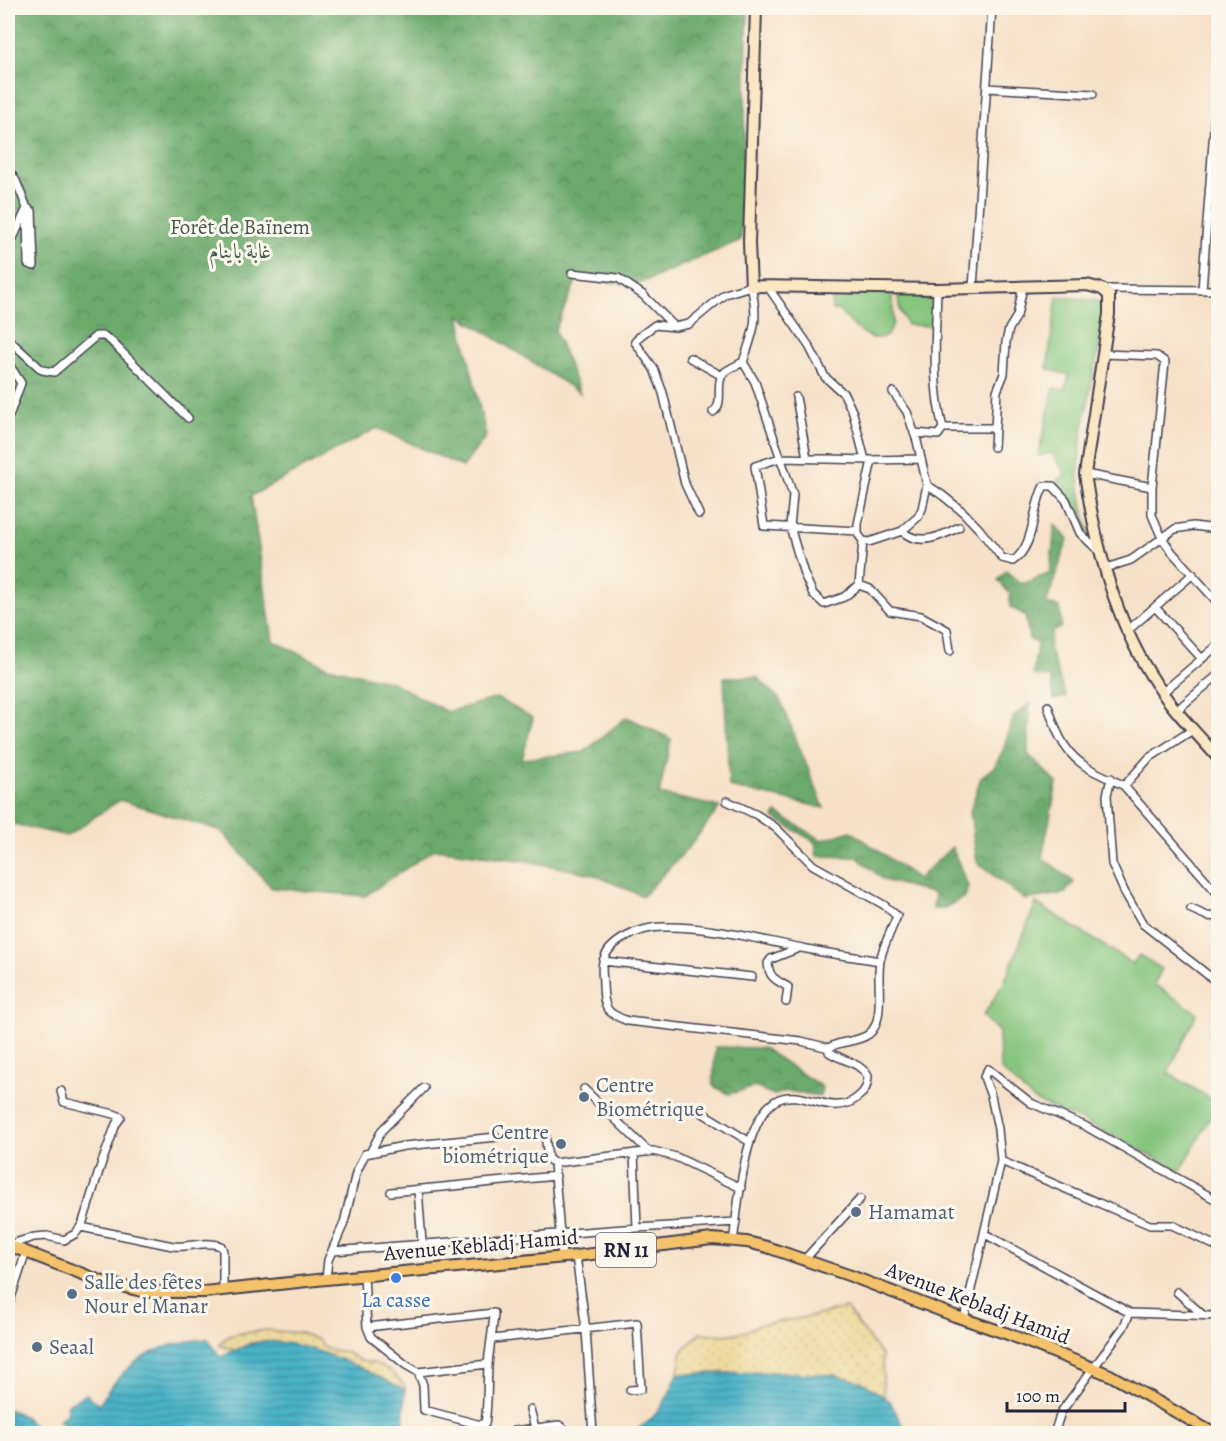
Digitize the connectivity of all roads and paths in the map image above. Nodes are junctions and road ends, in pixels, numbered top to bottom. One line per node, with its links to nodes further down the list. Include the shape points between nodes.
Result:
1 (756, 8): 10 (street)
2 (992, 8): 4 (street)
3 (1218, 75): 16 (street)
4 (987, 88): 5 (street); 13 (street)
5 (1093, 94)
6 (8, 169): 7 (street)
7 (27, 208): 7 (street, via 28,264 34,266 32,211); 8 (street)
8 (8, 249)
9 (572, 273): 18 (street, via 618,278 643,295)
10 (751, 286): 11 (street); 18 (street, via 725,294 688,324); 22 (street, via 756,324)
11 (768, 287): 14 (street); 37 (street, via 809,346 825,377 844,394)
12 (1023, 287): 13 (street); 15 (street, via 1087,285); 31 (street, via 1006,342 1004,374 996,391)
13 (973, 288): 14 (street)
14 (938, 289): 30 (street, via 937,397)
15 (1102, 289): 16 (street); 20 (street, via 1109,295)
16 (1202, 290): 17 (street)
17 (1218, 290)
18 (675, 327): 41 (street, via 655,325 635,342 654,369 663,393 685,484)
19 (8, 339): 29 (street, via 42,370 54,372 96,336 104,336)
20 (1103, 354): 38 (street); 40 (street, via 1156,356 1165,362)
21 (690, 358): 24 (street)
22 (743, 362): 24 (street); 34 (street, via 755,382)
23 (8, 363): 28 (street, via 21,383)
24 (723, 376): 27 (street, via 719,402)
25 (893, 392): 32 (street, via 907,412)
26 (796, 397): 35 (street)
27 (713, 412)
28 (8, 416)
29 (188, 418)
30 (943, 428): 31 (street); 32 (street, via 938,435)
31 (995, 428): 33 (street)
32 (914, 433): 36 (street)
33 (994, 447)
34 (780, 458): 35 (street); 42 (street, via 793,495); 42 (street, via 755,466 764,526)
35 (807, 458): 37 (street)
36 (921, 459): 37 (street); 39 (street)
37 (869, 460): 45 (street)
38 (1084, 474): 40 (street); 49 (street)
39 (927, 485): 46 (street, via 918,517); 49 (street, via 963,512 1002,558 1013,561 1022,555 1027,543 1038,496 1044,486 1053,486 1066,500 1080,533)
40 (1152, 487): 47 (street, via 1152,516)
41 (699, 514)
42 (790, 527): 45 (street); 52 (street, via 804,574 813,594 824,604 844,597)
43 (959, 527): 46 (street, via 942,537 922,540)
44 (1218, 529): 47 (street, via 1193,526 1175,529)
45 (858, 531): 48 (street)
46 (903, 531): 48 (street)
47 (1162, 538): 50 (street, via 1131,560); 51 (street)
48 (863, 541): 52 (street)
49 (1102, 554): 50 (street)
50 (1106, 568): 55 (street)
51 (1193, 574): 53 (street); 54 (street)
52 (860, 585): 57 (street, via 870,589 890,611 921,616 947,630)
53 (1218, 603)
54 (1155, 607): 55 (street); 58 (street)
55 (1126, 632): 60 (street)
56 (1218, 645): 58 (street)
57 (950, 651)
58 (1203, 659): 60 (street)
59 (1218, 676): 62 (street)
60 (1162, 693): 62 (street)
61 (1048, 706): 65 (street, via 1058,735 1072,754 1082,765)
62 (1177, 710): 63 (street)
63 (1194, 729): 64 (street); 66 (street, via 1149,758)
64 (1218, 758)
65 (1111, 778): 66 (street); 75 (street, via 1107,795 1112,864 1124,891 1143,924)
66 (1124, 786): 68 (street)
67 (727, 801): 73 (street, via 758,814 813,865 884,904 897,916)
68 (1218, 894)
69 (1191, 909): 70 (street)
70 (1218, 917)
71 (800, 948): 72 (street, via 737,933 662,927 628,934); 73 (street); 76 (street, via 768,963 771,975 788,987)
72 (603, 961): 74 (street); 77 (street, via 603,1004 615,1017)
73 (880, 961): 77 (street, via 879,1019 870,1033)
74 (752, 977)
75 (1218, 983)
76 (786, 1002)
77 (829, 1048): 84 (street, via 838,1058 865,1071 868,1083 864,1092 857,1099 834,1106 790,1097 780,1099 761,1116)
78 (424, 1088): 85 (street, via 382,1130)
79 (584, 1089): 86 (street)
80 (61, 1090): 97 (street, via 64,1102 121,1117)
81 (701, 1112): 84 (street)
82 (545, 1134): 89 (street, via 548,1159)
83 (497, 1137): 85 (street)
84 (750, 1142): 91 (street)
85 (371, 1151): 105 (street, via 360,1161)
86 (649, 1152): 87 (street); 91 (street, via 676,1157)
87 (634, 1153): 89 (street); 98 (street)
88 (1001, 1161): 95 (street, via 999,1129 984,1077 988,1069 1031,1103 1084,1126); 99 (street); 104 (street, via 1150,1225 1172,1224)
89 (554, 1163): 90 (street)
90 (556, 1176): 92 (street); 100 (street)
91 (741, 1188): 96 (street)
92 (418, 1190): 93 (street); 102 (street)
93 (391, 1192)
94 (860, 1199): 109 (street)
95 (1218, 1201)
96 (736, 1222): 98 (street); 101 (street)
97 (81, 1227): 103 (street, via 69,1239 34,1237); 112 (street, via 173,1246 221,1246)
98 (637, 1228): 100 (street)
99 (985, 1234): 115 (street); 118 (street)
100 (560, 1235): 102 (street); 108 (street)
101 (733, 1240): 107 (main road, Avenue Kebladj Hamid / RN 11, via 712,1239); 109 (main road, Avenue Kebladj Hamid / RN 11)
102 (422, 1243): 105 (street)
103 (8, 1245): 106 (main road, Avenue Kebladj Hamid / RN 11)
104 (1218, 1248)
105 (333, 1251): 111 (street)
106 (26, 1252): 112 (main road, Avenue Kebladj Hamid / RN 11, via 103,1282 146,1292); 114 (street)
107 (576, 1256): 108 (main road, Avenue Kebladj Hamid / RN 11); 120 (street)
108 (562, 1257): 110 (main road, Avenue Kebladj Hamid / RN 11)
109 (804, 1260): 118 (main road, Avenue Kebladj Hamid / RN 11)
110 (364, 1276): 111 (main road, Avenue Kebladj Hamid / RN 11); 119 (street)
111 (326, 1279): 112 (main road, Avenue Kebladj Hamid / RN 11)
112 (224, 1290)
113 (1177, 1292): 116 (street)
114 (8, 1305)
115 (1130, 1313): 116 (street); 123 (street)
116 (1203, 1315): 117 (street)
117 (1218, 1316)
118 (964, 1319): 123 (main road, Avenue Kebladj Hamid / RN 11)
119 (367, 1328): 121 (street, via 494,1313); 124 (street, via 371,1337)
120 (586, 1330): 121 (street); 125 (street, via 637,1323 641,1389); 130 (street)
121 (493, 1339): 122 (street)
122 (488, 1364): 124 (street); 124 (street, via 485,1424 424,1410)
123 (1094, 1368): 131 (street, via 1062,1412); 132 (main road, Avenue Kebladj Hamid / RN 11)
124 (418, 1372)
125 (630, 1390)
126 (530, 1409): 127 (street)
127 (535, 1428): 128 (street); 129 (street, via 559,1425)
128 (514, 1431)
129 (572, 1434)
130 (593, 1434)
131 (1054, 1434)
132 (1215, 1434)

